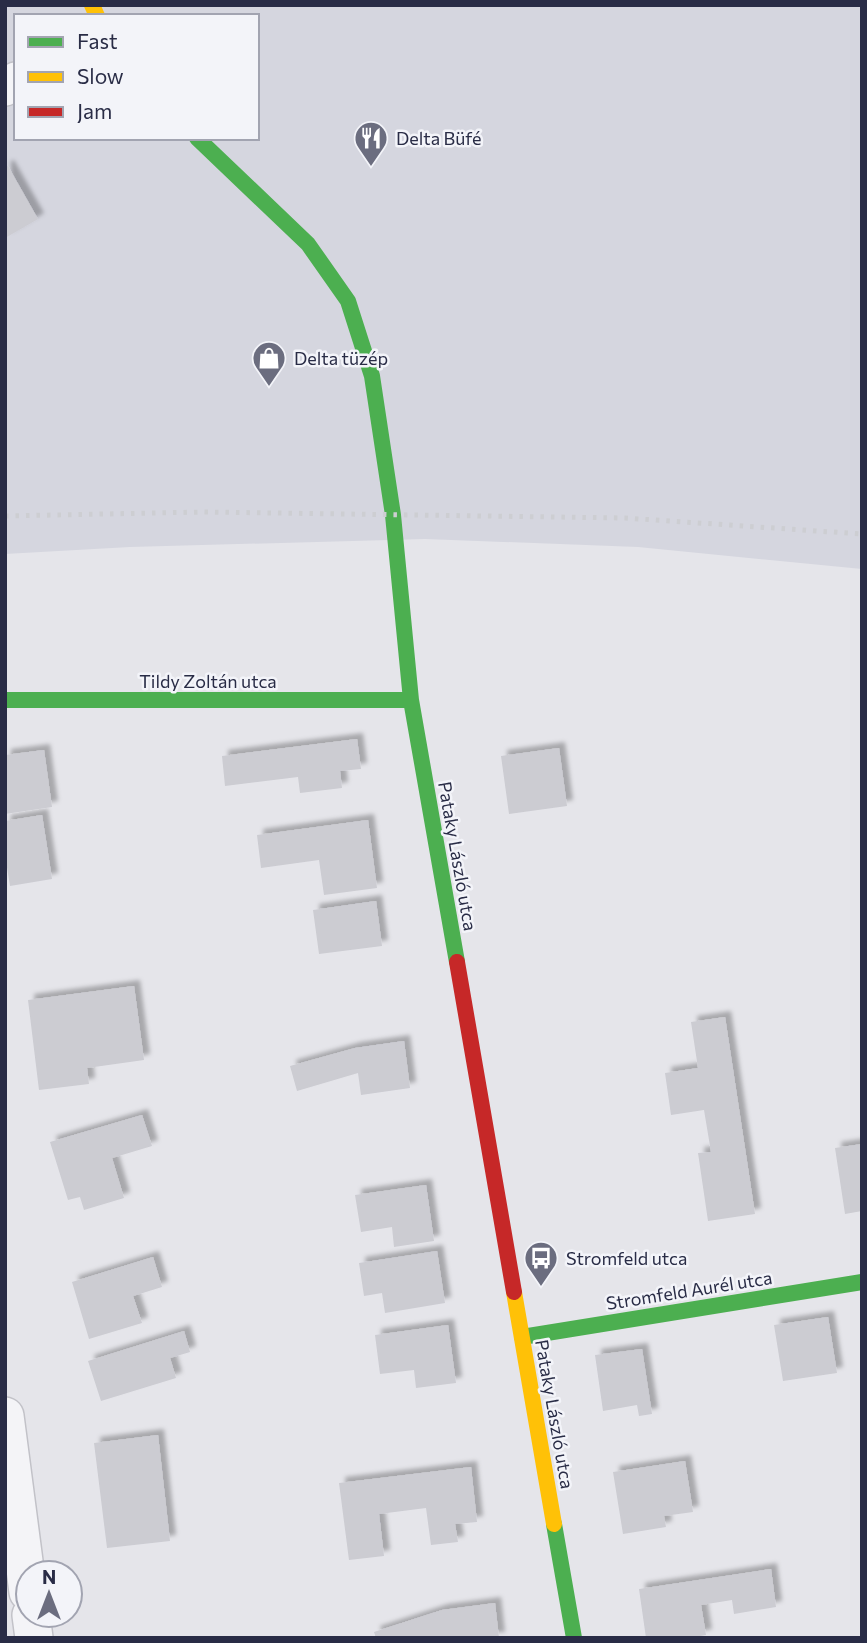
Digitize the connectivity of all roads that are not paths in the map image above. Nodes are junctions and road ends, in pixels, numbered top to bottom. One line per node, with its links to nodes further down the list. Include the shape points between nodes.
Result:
1 (199, 140): 3 (street, Pataky László utca, via 308,244 348,301 373,376 393,515)
2 (5, 700): 3 (street, Tildy Zoltán utca)
3 (411, 700): 5 (street, Pataky László utca)
4 (862, 1282): 5 (street, Stromfeld Aurél utca)
5 (522, 1337): 8 (street, Pataky László utca)
6 (5, 1416): 7 (street)
7 (24, 1559)
8 (574, 1638)

